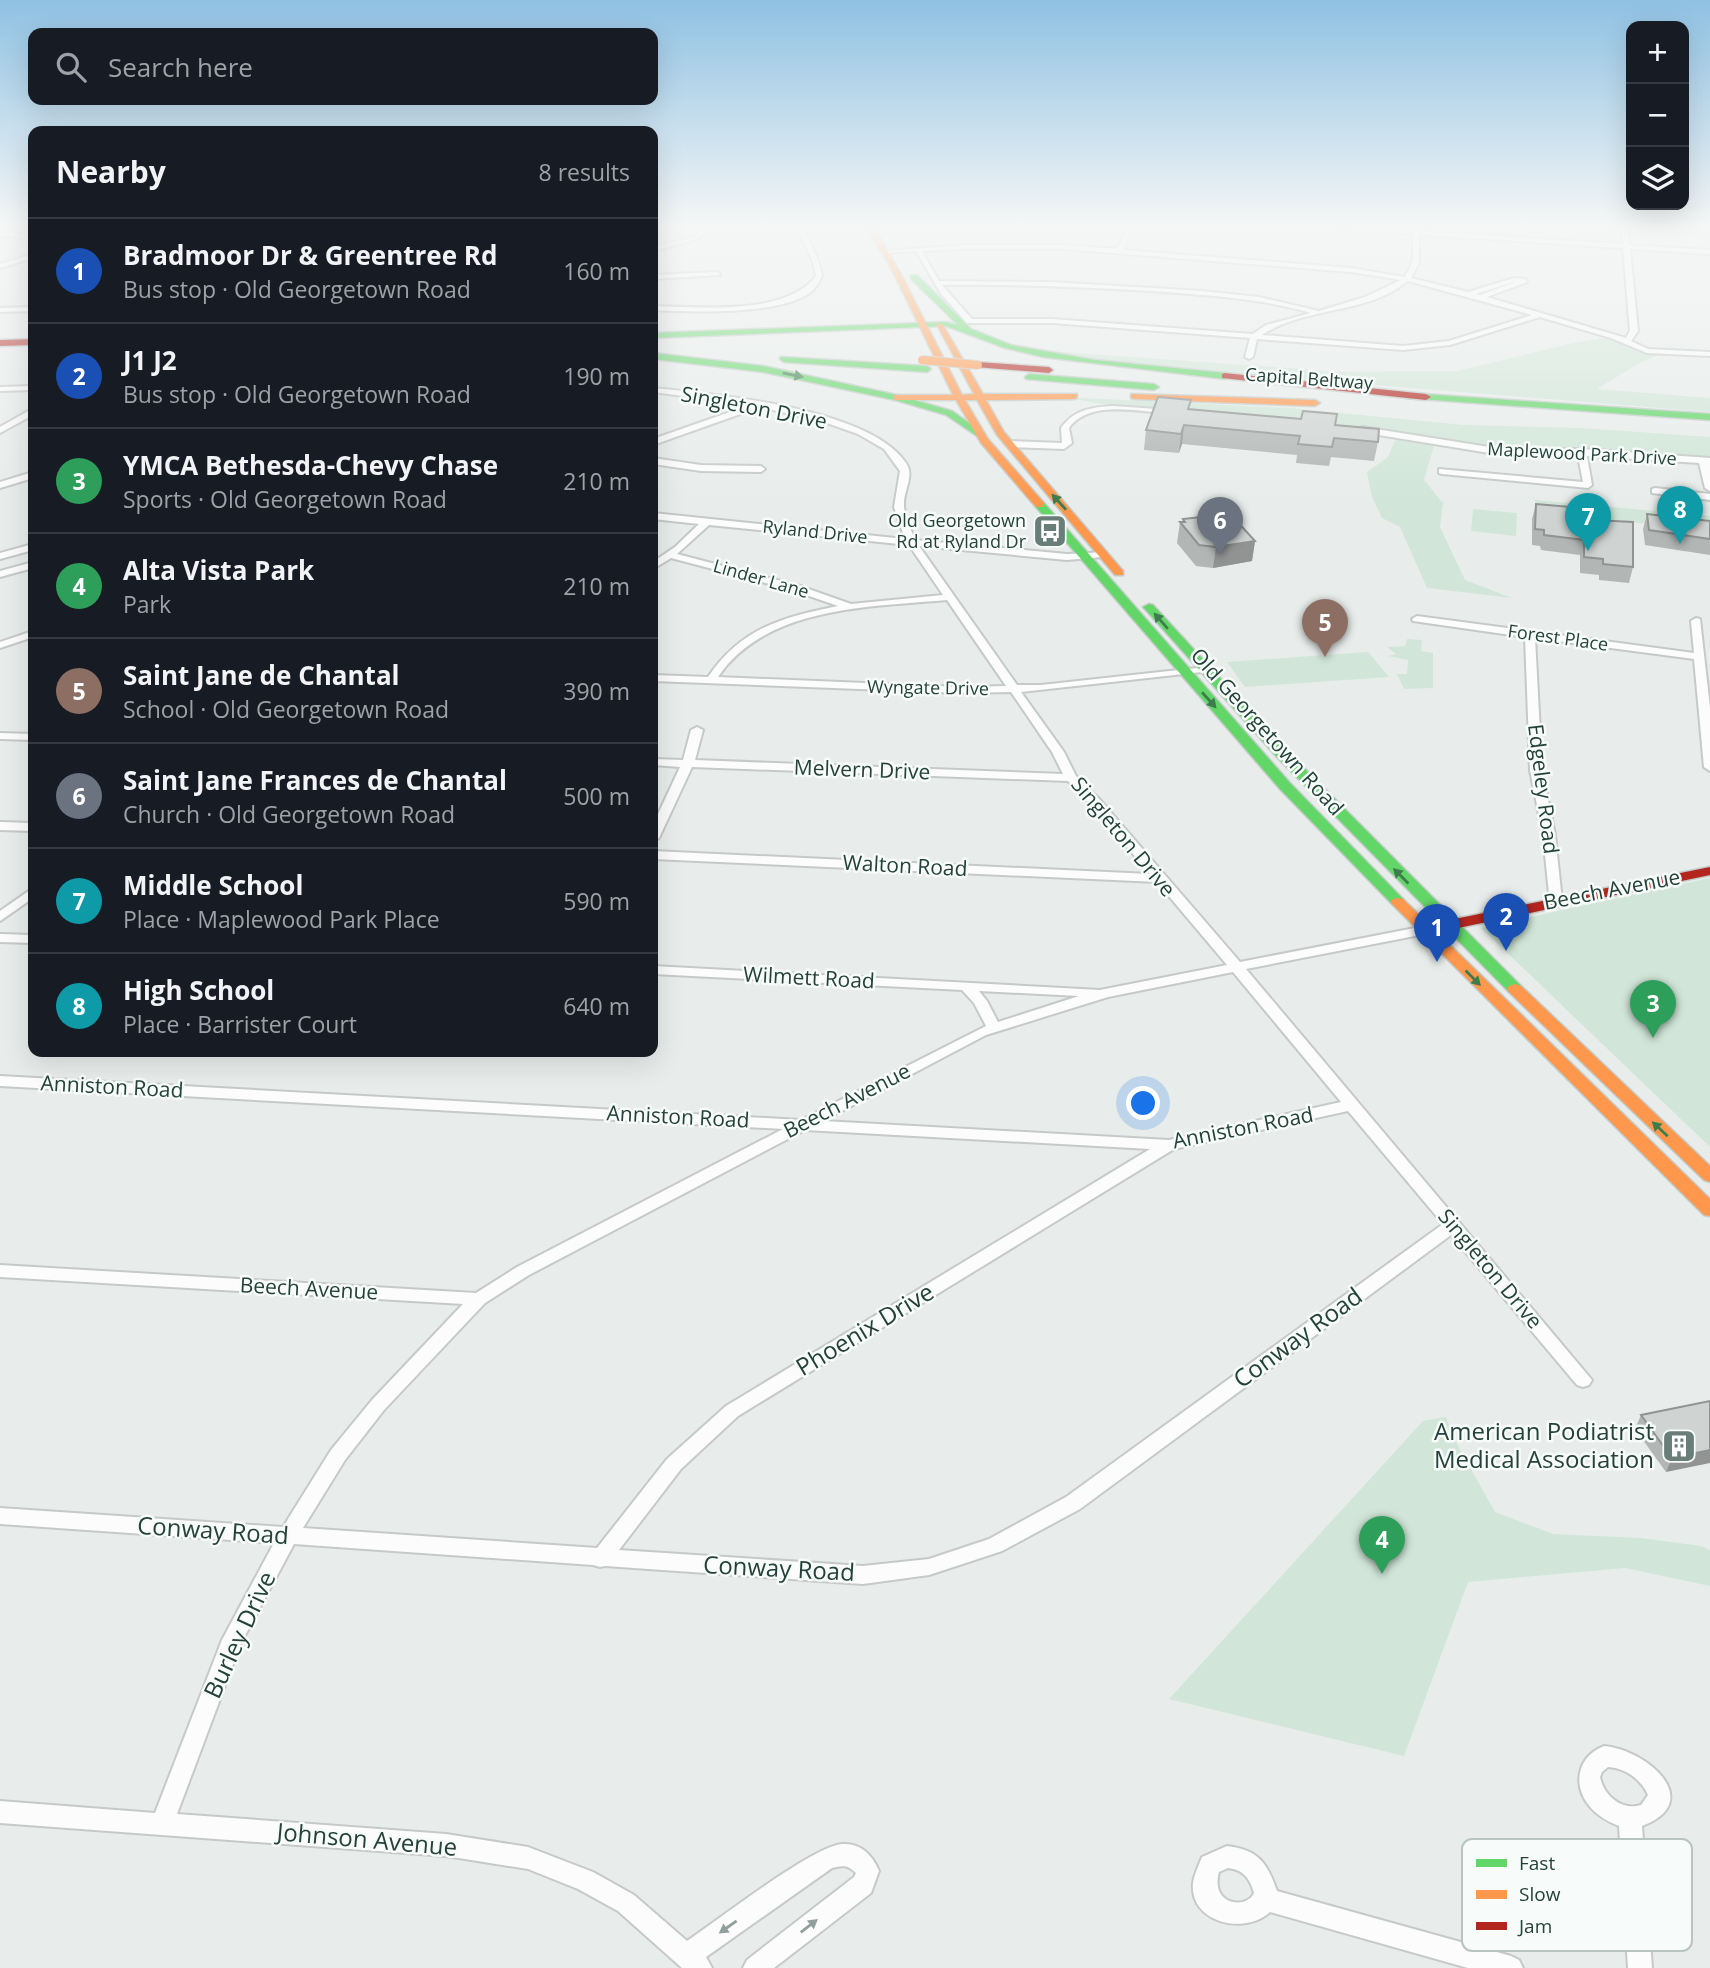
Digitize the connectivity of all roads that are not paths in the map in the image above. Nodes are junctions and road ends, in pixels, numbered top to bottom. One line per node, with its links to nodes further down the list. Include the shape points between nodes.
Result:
1 (901, 316): 13 (main road)
2 (917, 316): 10 (main road, Old Georgetown Road)
3 (934, 316): 11 (main road, Old Georgetown Road)
4 (959, 316): 12 (main road)
5 (962, 316): 12 (street)
6 (1304, 316): 15 (street)
7 (1536, 316): 15 (street, via 1424,347)
8 (1542, 316): 18 (street)
9 (1633, 316): 18 (street, via 1634,331)
10 (921, 324): 11 (main road); 13 (main road); 32 (main road, Old Georgetown Road)
11 (938, 324): 12 (main road); 33 (main road, Old Georgetown Road)
12 (969, 325): 15 (street, via 1052,321); 34 (main road, via 1005,345 1059,358)
13 (874, 326): 14 (main road)
14 (658, 336)
15 (1254, 337): 25 (street)
16 (28, 342): 19 (main road)
17 (658, 342): 26 (main road, Capital Beltway)
18 (1627, 342): 23 (street, via 1663,353)
19 (0, 343)
20 (0, 352): 21 (main road)
21 (28, 352)
22 (658, 354): 26 (main road, Capital Beltway)
23 (1710, 354)
24 (658, 355): 31 (main road, one-way to 31, via 763,369)
25 (1248, 357)
26 (924, 365): 34 (main road, Capital Beltway)
27 (28, 388): 28 (street)
28 (0, 389)
29 (658, 391): 35 (street, Singleton Drive)
30 (1047, 396): 33 (main road); 34 (main road); 39 (main road, via 1010,406)
31 (897, 398): 32 (main road); 43 (main road, via 952,414)
32 (958, 398): 33 (main road); 43 (main road, Old Georgetown Road)
33 (978, 398): 39 (main road, Old Georgetown Road)
34 (1427, 402): 38 (main road, Capital Beltway); 40 (main road, Capital Beltway)
35 (759, 405): 44 (street); 62 (street, Singleton Drive, via 838,424 892,451 904,466 898,506)
36 (1185, 414): 46 (street, via 1092,410 1069,420)
37 (28, 415): 42 (street)
38 (1710, 417)
39 (992, 420): 45 (main road, Old Georgetown Road)
40 (1710, 428)
41 (1355, 429): 48 (street, Maplewood Park Drive)
42 (0, 430)
43 (980, 434): 67 (main road, Old Georgetown Road)
44 (658, 440)
45 (1009, 444): 46 (street); 51 (main road, Old Georgetown Road)
46 (1064, 446): 51 (street)
47 (1582, 452): 48 (street, Maplewood Park Drive); 49 (street, Maplewood Park Drive); 55 (street, via 1588,485)
48 (1508, 453): 55 (street)
49 (1706, 461): 57 (street)
50 (658, 462): 52 (street)
51 (1025, 464): 64 (main road, Old Georgetown Road, one-way to 51)
52 (761, 469)
53 (1442, 471): 55 (street)
54 (28, 477): 56 (street)
55 (1512, 478)
56 (0, 485)
57 (1710, 488)
58 (1656, 492): 59 (street)
59 (1710, 496)
60 (658, 517): 61 (street, Ryland Drive)
61 (706, 522): 62 (street, Ryland Drive); 65 (street)
62 (911, 542): 67 (street, Ryland Drive); 71 (street, Singleton Drive)
63 (28, 548): 66 (street)
64 (1103, 554): 67 (street, Ryland Drive); 79 (main road, Old Georgetown Road, one-way to 64)
65 (671, 555): 68 (street); 72 (street, Linder Lane)
66 (0, 556)
67 (1084, 556): 80 (main road, Old Georgetown Road)
68 (658, 563)
69 (28, 566): 70 (street)
70 (0, 574)
71 (951, 597): 72 (street); 83 (street, Singleton Drive)
72 (850, 607): 82 (street, via 790,622 754,637 728,656)
73 (1417, 619): 75 (street, Forest Place)
74 (1696, 621): 78 (street)
75 (1530, 635): 78 (street, Forest Place); 98 (street, Edgeley Road, via 1536,770 1549,835)
76 (28, 636): 77 (street)
77 (0, 645)
78 (1700, 657): 89 (street)
79 (1202, 669): 80 (street, Wyngate Drive); 100 (main road, Old Georgetown Road, one-way to 79)
80 (1183, 671): 83 (street, Wyngate Drive); 101 (main road, Old Georgetown Road, one-way to 101, via 1285,786)
81 (658, 678): 82 (street, Wyngate Drive)
82 (710, 680): 83 (street, Wyngate Drive)
83 (1014, 689): 90 (street, Singleton Drive)
84 (697, 730): 88 (street)
85 (0, 736): 86 (street)
86 (28, 737)
87 (658, 762): 88 (street, Melvern Drive)
88 (688, 763): 90 (street, Melvern Drive); 93 (street)
89 (1710, 768)
90 (1072, 778): 96 (street, Singleton Drive)
91 (0, 826): 92 (street)
92 (28, 827)
93 (658, 827)
94 (658, 855): 96 (street, Walton Road)
95 (1710, 871): 98 (main road, Beech Avenue)
96 (1158, 878): 104 (street, Singleton Drive)
97 (28, 895): 99 (street)
98 (1555, 901): 100 (main road, Beech Avenue)
99 (0, 917)
100 (1449, 924): 101 (main road, Beech Avenue); 113 (main road, Old Georgetown Road, one-way to 100)
101 (1425, 930): 104 (street, Beech Avenue); 114 (main road, Old Georgetown Road, one-way to 114)
102 (0, 938): 103 (street)
103 (28, 939)
104 (1237, 968): 107 (street, Beech Avenue); 110 (street, Singleton Drive)
105 (658, 970): 106 (street, Wilmett Road)
106 (966, 986): 107 (street, Wilmett Road); 108 (street)
107 (1105, 993): 108 (street, Beech Avenue)
108 (994, 1028): 111 (street, Beech Avenue)
109 (0, 1081): 111 (street, Anniston Road)
110 (1352, 1105): 112 (street, Anniston Road); 115 (street, Singleton Drive)
111 (802, 1123): 112 (street, Anniston Road); 117 (street, Beech Avenue)
112 (1168, 1145): 121 (street, Phoenix Drive, via 732,1411 674,1464)
113 (1710, 1176)
114 (1710, 1210)
115 (1453, 1225): 118 (street, Singleton Drive); 121 (street, Conway Road, via 1073,1503 995,1545 929,1567 863,1575)
116 (0, 1270): 117 (street, Beech Avenue)
117 (478, 1299): 120 (street, Burley Drive, via 378,1405 338,1455)
118 (1583, 1380)
119 (0, 1516): 120 (street, Conway Road)
120 (288, 1536): 121 (street, Conway Road); 124 (street, Burley Drive, via 232,1640)
121 (600, 1559)
122 (0, 1812): 124 (street, Johnson Avenue)
123 (1630, 1818): 125 (street)
124 (162, 1824): 127 (street, Johnson Avenue, via 446,1845 528,1858 585,1880 626,1903)
125 (1631, 1839)
126 (1264, 1899): 129 (street)
127 (694, 1961): 128 (street, one-way to 127, via 863,1885 867,1871 859,1857 844,1853 826,1859)
128 (755, 1968)
129 (1511, 1968)

